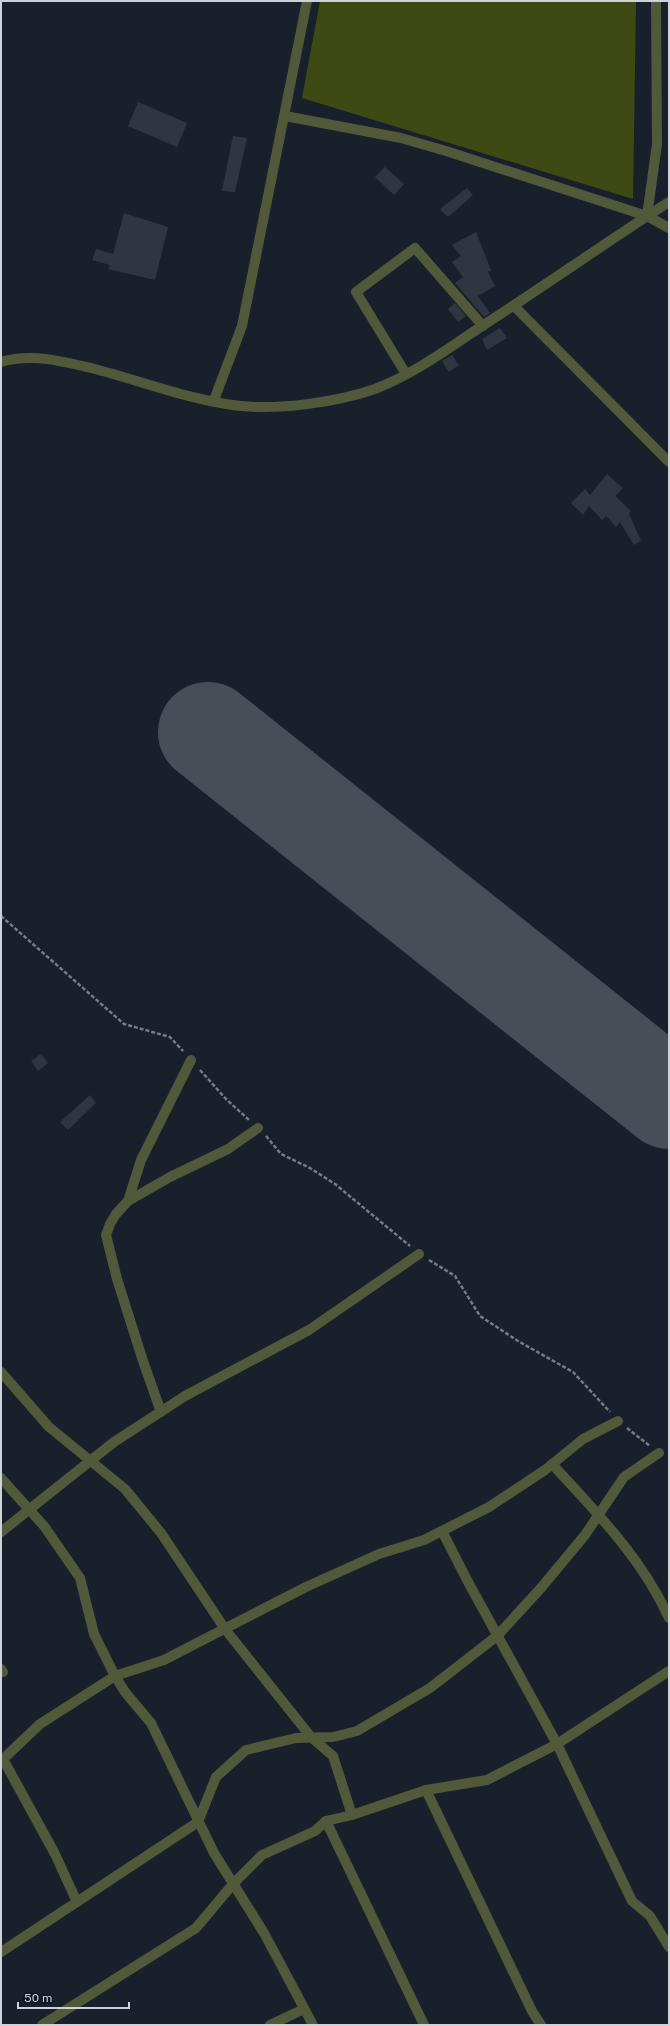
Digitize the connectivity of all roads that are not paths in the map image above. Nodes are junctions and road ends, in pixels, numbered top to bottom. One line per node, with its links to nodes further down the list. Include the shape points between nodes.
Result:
1 (307, 1): 3 (street)
2 (656, 1): 5 (street, via 657,144)
3 (284, 116): 5 (street, via 401,138); 11 (street, via 242,326)
4 (669, 202): 5 (street)
5 (647, 216): 6 (street); 7 (street)
6 (669, 228)
7 (514, 306): 8 (street); 12 (street)
8 (483, 326): 10 (street); 10 (street, via 415,248 356,292)
9 (1, 362): 11 (street, via 14,358 54,359)
10 (406, 374): 11 (street, via 375,389 333,400 295,405 241,406)
11 (214, 400)
12 (669, 462)
13 (191, 1060): 15 (street, via 141,1160)
14 (258, 1128): 15 (street, via 228,1149)
15 (128, 1201): 18 (street, via 116,1214 106,1234 124,1301)
16 (419, 1254): 18 (street, via 309,1330 185,1396)
17 (1, 1372): 21 (street, via 49,1426)
18 (161, 1412): 21 (street, via 114,1442)
19 (618, 1421): 22 (street, via 583,1438)
20 (658, 1453): 25 (street, via 624,1477)
21 (92, 1460): 24 (street); 29 (street, via 125,1489 161,1533)
22 (552, 1464): 25 (street); 26 (street, via 489,1507)
23 (1, 1478): 24 (street)
24 (30, 1510): 27 (street); 32 (street, via 80,1578 94,1634)
25 (598, 1515): 28 (street, via 626,1547 662,1602); 30 (street, via 585,1535 541,1588)
26 (442, 1530): 29 (street, via 424,1540 372,1557 306,1587); 30 (street)
27 (1, 1532)
28 (669, 1618)
29 (225, 1629): 32 (street, via 164,1660); 33 (street)
30 (497, 1636): 33 (street, via 430,1688 357,1731 333,1737); 34 (street)
31 (669, 1671): 34 (street)
32 (116, 1676): 35 (street, via 40,1724); 39 (street, via 125,1692 151,1723)
33 (311, 1737): 37 (street, via 333,1756); 39 (street, via 246,1750 216,1777)
34 (557, 1744): 36 (street, via 487,1780); 42 (street, via 632,1900 650,1916)
35 (2, 1760): 41 (street, via 55,1854)
36 (426, 1790): 37 (street); 49 (street)
37 (352, 1815): 38 (street)
38 (326, 1821): 40 (street, via 315,1831 262,1855); 48 (street)
39 (198, 1822): 40 (street); 41 (street)
40 (233, 1884): 44 (street, via 264,1933); 45 (street, via 196,1928)
41 (77, 1902): 43 (street)
42 (669, 1947)
43 (1, 1952)
44 (304, 2009): 46 (street); 47 (street)
45 (42, 2025)
46 (270, 2025)
47 (313, 2025)
48 (424, 2025)
49 (541, 2025)

